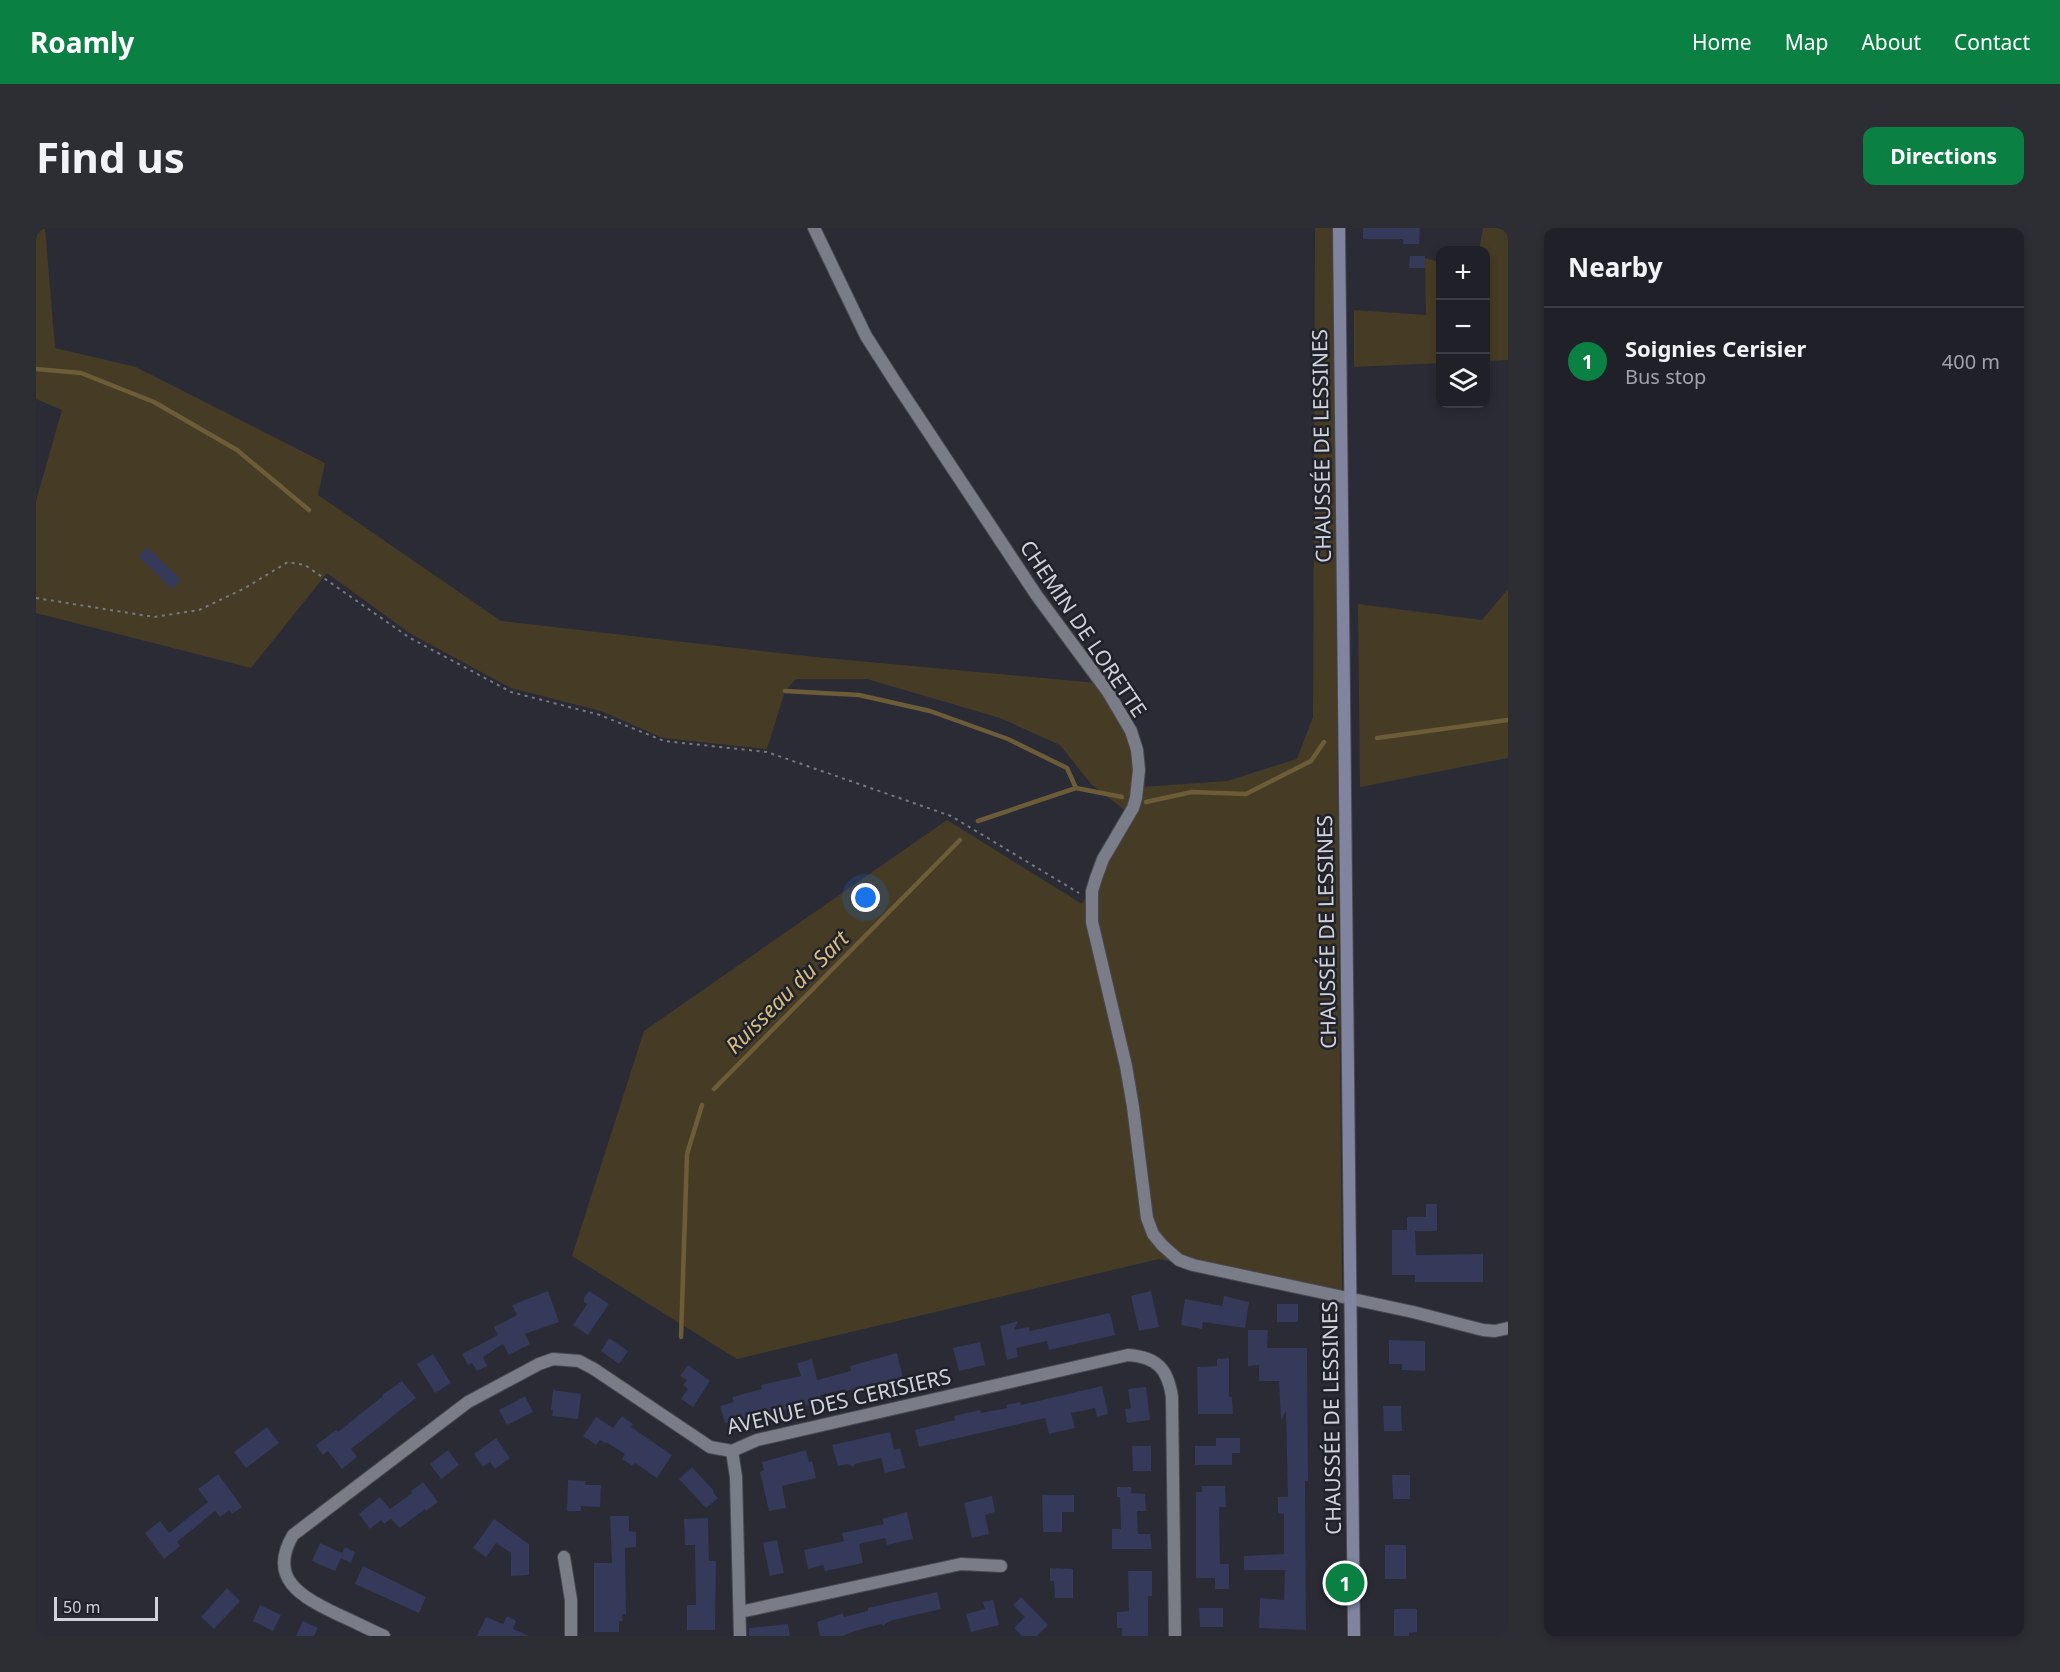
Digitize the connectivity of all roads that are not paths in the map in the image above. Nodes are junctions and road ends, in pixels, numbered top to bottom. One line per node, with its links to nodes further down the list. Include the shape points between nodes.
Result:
1 (814, 228): 3 (street, CHEMIN DE LORETTE, via 862,327 896,383 1131,731 1139,770 1136,798 1095,878 1092,921 1126,1066 1145,1210 1153,1234 1170,1254 1193,1265)
2 (1339, 228): 3 (main road, CHAUSSÉE DE LESSINES)
3 (1350, 1298): 4 (street, CHEMIN DE LORETTE, via 1484,1330); 13 (main road, CHAUSSÉE DE LESSINES)
4 (1508, 1328)
5 (732, 1451): 8 (street); 9 (street, AVENUE DES CERISIERS, via 710,1447 579,1362 554,1359 539,1364 468,1402 293,1535 283,1563 295,1590); 12 (street, AVENUE DES CERISIERS, via 757,1440 1128,1355 1142,1356 1162,1370 1172,1397)
6 (564, 1557): 10 (street, via 571,1600)
7 (1001, 1566): 8 (street, via 962,1564)
8 (740, 1612): 11 (street)
9 (384, 1636)
10 (571, 1636)
11 (740, 1636)
12 (1175, 1636)
13 (1354, 1636)

